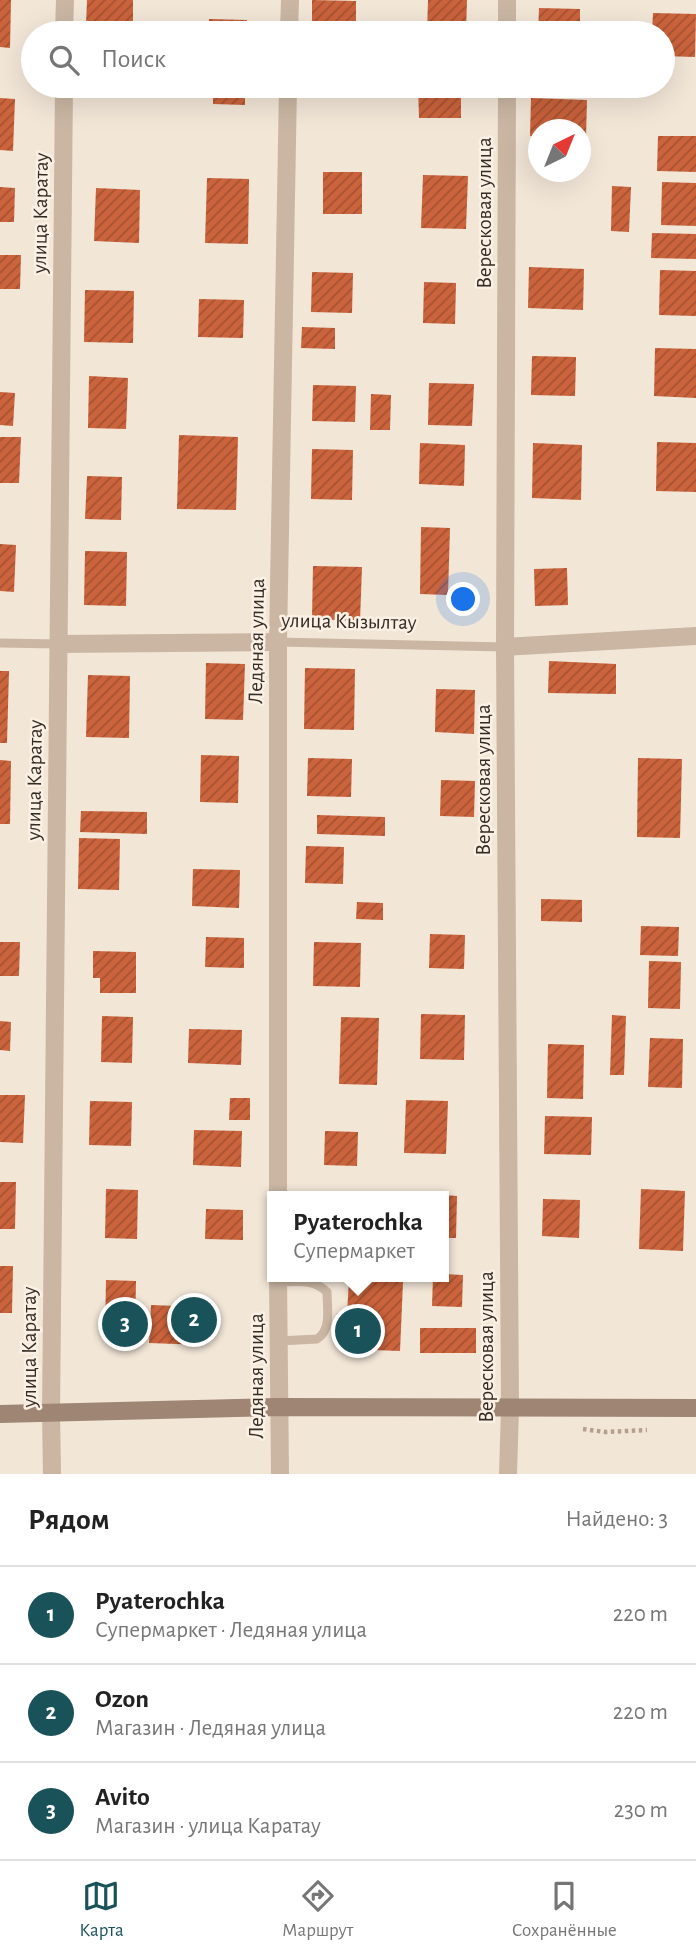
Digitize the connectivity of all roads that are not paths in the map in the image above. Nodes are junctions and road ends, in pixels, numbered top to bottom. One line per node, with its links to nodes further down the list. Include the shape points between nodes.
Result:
1 (65, 0): 4 (street)
2 (290, 0): 5 (street)
3 (507, 0): 6 (street)
4 (64, 21)
5 (289, 21)
6 (507, 21)
7 (64, 98): 13 (street, улица Каратау)
8 (288, 98): 11 (street, Ледяная улица)
9 (507, 98): 14 (street, Вересковая улица)
10 (696, 636): 14 (street, улица Кызылтау)
11 (278, 642): 13 (street, улица Кызылтау); 14 (lane, улица Кызылтау); 15 (street, Ледяная улица)
12 (0, 643): 13 (lane, улица Кызылтау)
13 (58, 644): 22 (street, улица Каратау)
14 (505, 647): 20 (street, Вересковая улица)
15 (278, 1191)
16 (278, 1282): 18 (street, Ледяная улица)
17 (313, 1282): 18 (lane, via 327,1292 327,1330 317,1339)
18 (279, 1341): 19 (street, Ледяная улица)
19 (278, 1407): 20 (street); 22 (street); 25 (street, Ледяная улица)
20 (510, 1408): 21 (street); 26 (street, Вересковая улица)
21 (696, 1409)
22 (51, 1413): 23 (street); 24 (street, улица Каратау)
23 (0, 1414)
24 (52, 1474)
25 (280, 1474)
26 (508, 1474)

